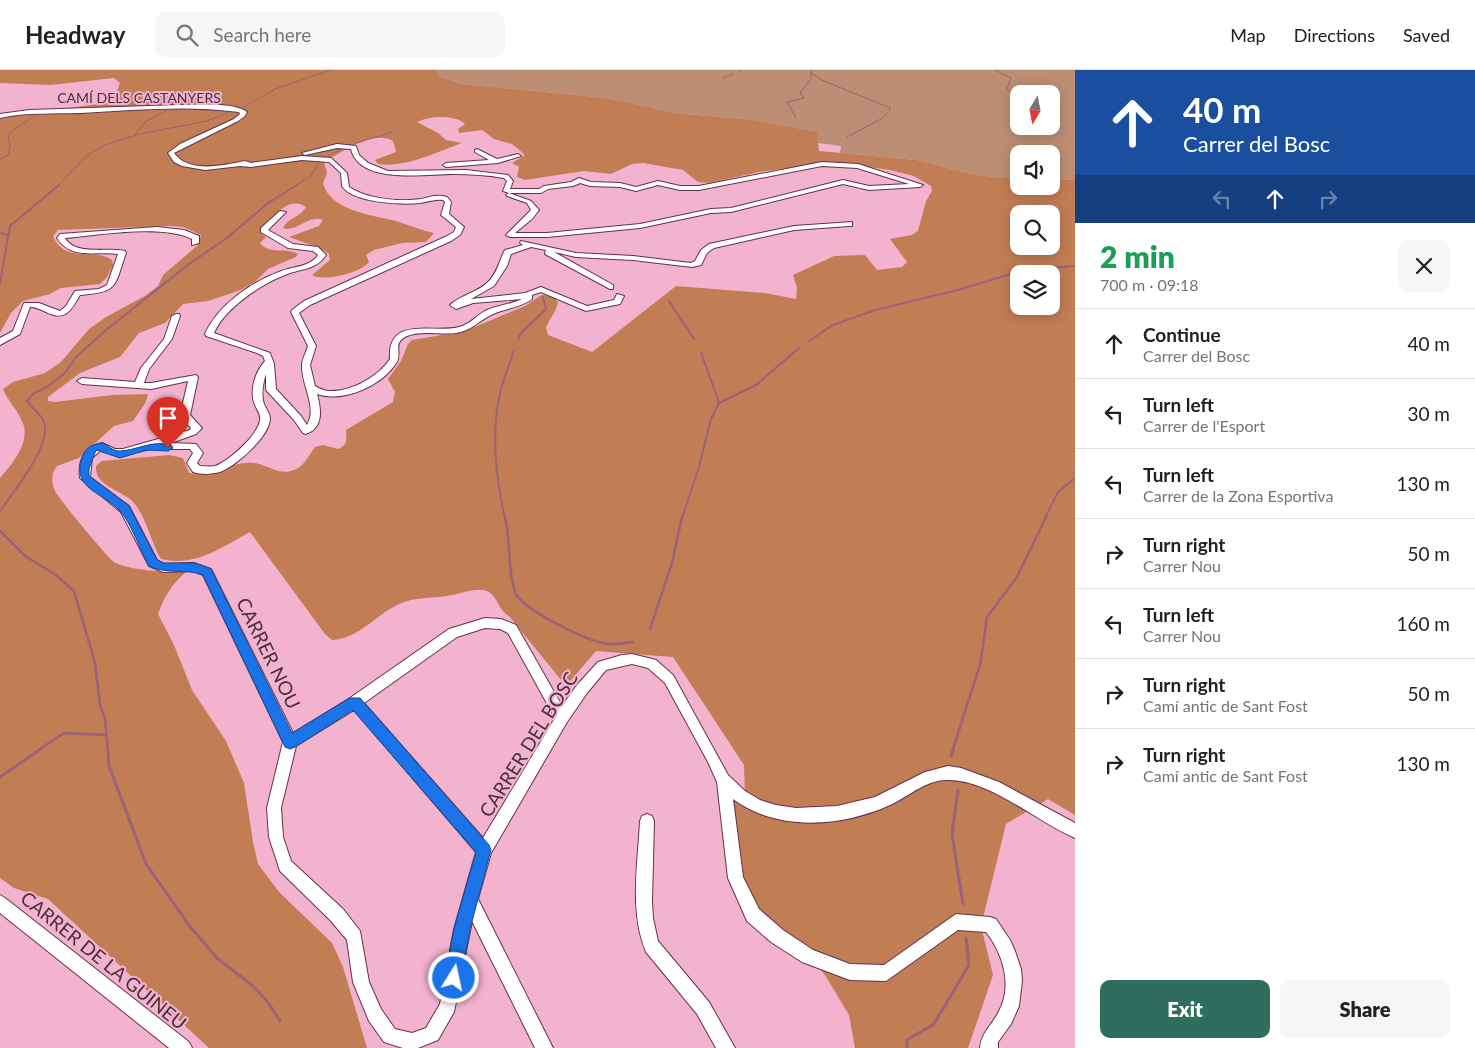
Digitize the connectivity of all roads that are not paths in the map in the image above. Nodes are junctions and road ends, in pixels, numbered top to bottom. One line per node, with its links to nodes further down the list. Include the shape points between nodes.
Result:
1 (0, 116): 5 (street, CAMÍ DELS CASTANYERS, via 35,110 190,107 240,110 243,115 224,127 178,146 171,153 177,161 191,166)
2 (477, 151): 4 (street)
3 (518, 156): 4 (street)
4 (498, 161): 6 (street, via 444,165)
5 (240, 164): 6 (street, CAMÍ DELS CASTANYERS, via 346,145 354,147 361,161 386,172); 21 (street, via 302,158 331,160 344,173 344,184 348,190 402,201 445,198 448,202 444,215 460,227 448,239 296,310 295,316 312,346 306,365)
6 (400, 174): 7 (street, via 474,172 506,176 510,181)
7 (506, 191): 10 (street, via 513,198 529,202 535,210 530,220); 10 (street, via 541,191 579,180 636,189 658,183 699,188 822,164 858,166 920,185 869,188 843,182 731,210 640,226)
8 (282, 212): 18 (street, via 264,230 291,246 316,249 322,255 318,262 280,273 252,290 224,312 210,327 209,334 254,348 267,355)
9 (848, 224): 12 (street, via 794,228 712,246 704,252 698,264 692,265 576,255)
10 (510, 236): 12 (street)
11 (194, 243): 17 (street, via 196,238 184,232 157,229 63,236 63,243 74,249 122,253 110,286 78,293 70,308 62,314 39,304 27,305 17,332)
12 (534, 246): 13 (street); 14 (street, via 508,252 491,284 454,306)
13 (610, 287)
14 (526, 295): 15 (street, via 541,289 586,309 617,302); 21 (street, via 529,297 519,304 492,311 462,329 406,332 395,342 392,348 394,359 381,374 346,391 336,394)
15 (620, 296)
16 (176, 316): 20 (street, via 168,339 145,368)
17 (0, 342)
18 (269, 362): 21 (street, via 271,390 306,431 316,422); 22 (street, via 259,380 260,405 265,420 260,433 234,458 216,469 197,470 192,463 198,452 193,446)
19 (82, 382): 20 (street)
20 (138, 385): 22 (street, via 151,386 193,377 185,416 197,428)
21 (312, 389)
22 (147, 447): 25 (street, CARRER NOU, via 120,454 110,453 102,446 93,448 83,469 84,478 126,509 153,563 163,568 194,567 207,572)
23 (355, 702): 24 (street, via 453,633 485,623 501,624 512,629); 25 (street); 29 (street)
24 (562, 718): 26 (street, CARRER DEL BOSC, via 602,666 632,659 652,664 668,679); 29 (street, CARRER DEL BOSC)
25 (290, 742): 31 (street, via 274,808 276,837 285,866 337,915 354,937 361,982 375,1016 390,1036 412,1042 432,1034 448,1006 462,929)
26 (724, 782): 28 (street, CARRER DEL BOSC, via 753,803 769,810 812,816 889,800 935,775 948,773 975,779); 35 (street, via 736,878 753,915 808,956 850,972 886,973 956,922 990,925 1011,958 1014,990 1006,1017 989,1042)
27 (647, 821): 34 (street, via 644,909 647,935 652,946 703,1008)
28 (1075, 831)
29 (484, 850): 31 (street, CARRER DEL BOSC)
30 (0, 902): 32 (street, CARRER DE LA GUINEU)
31 (471, 902): 33 (street)
32 (182, 1048)
33 (544, 1048)
34 (726, 1048)
35 (989, 1048)

